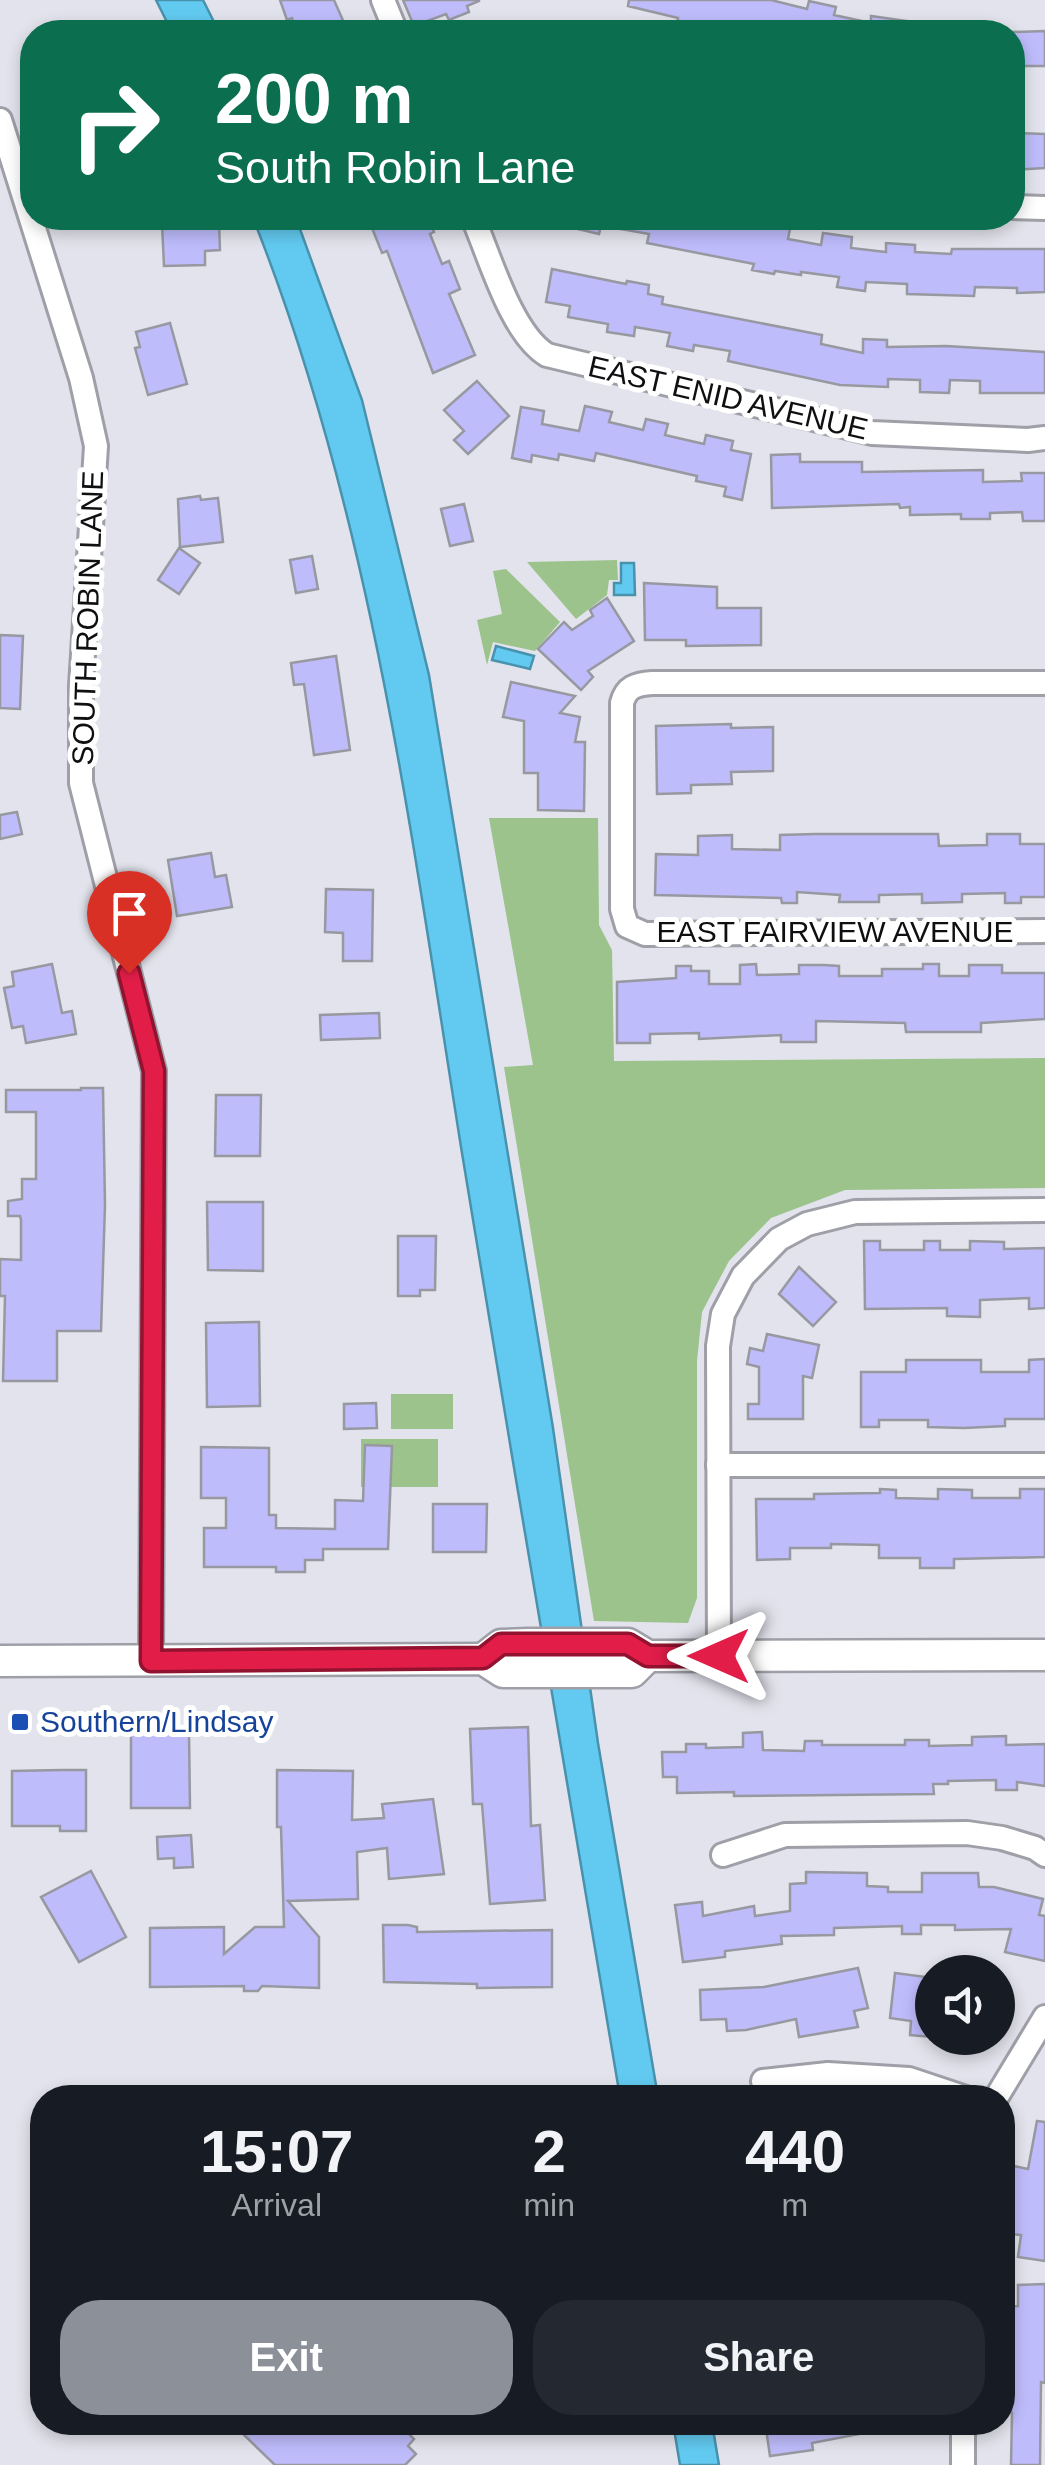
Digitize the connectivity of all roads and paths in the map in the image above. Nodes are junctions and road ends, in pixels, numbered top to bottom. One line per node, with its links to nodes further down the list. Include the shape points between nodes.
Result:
1 (0, 120): 2 (street, SOUTH ROBIN LANE)
2 (20, 184)
3 (35, 230): 14 (street, SOUTH ROBIN LANE, via 96,446 81,783 154,1071)
4 (477, 230): 5 (street, EAST ENID AVENUE, via 518,324 535,348 560,360 872,433)
5 (1045, 438)
6 (1045, 682): 7 (street, EAST FAIRVIEW AVENUE, via 652,683 632,686 622,703 627,926 645,934)
7 (1045, 931)
8 (1045, 1210): 9 (street, via 839,1213 791,1231 737,1286 723,1314)
9 (718, 1465): 10 (street); 12 (street)
10 (1045, 1465)
11 (1045, 1654): 12 (main road)
12 (719, 1656): 14 (main road, via 648,1656 628,1644 587,1658 540,1658 501,1644 483,1658)
13 (0, 1661): 14 (main road)
14 (151, 1661)
15 (1042, 1843): 16 (street, via 967,1833 784,1836)
16 (723, 1855)
17 (1045, 2017): 20 (street)
18 (762, 2082): 19 (street, via 828,2074)
19 (927, 2085)
20 (1004, 2085)
21 (963, 2435): 22 (street)
22 (963, 2465)

